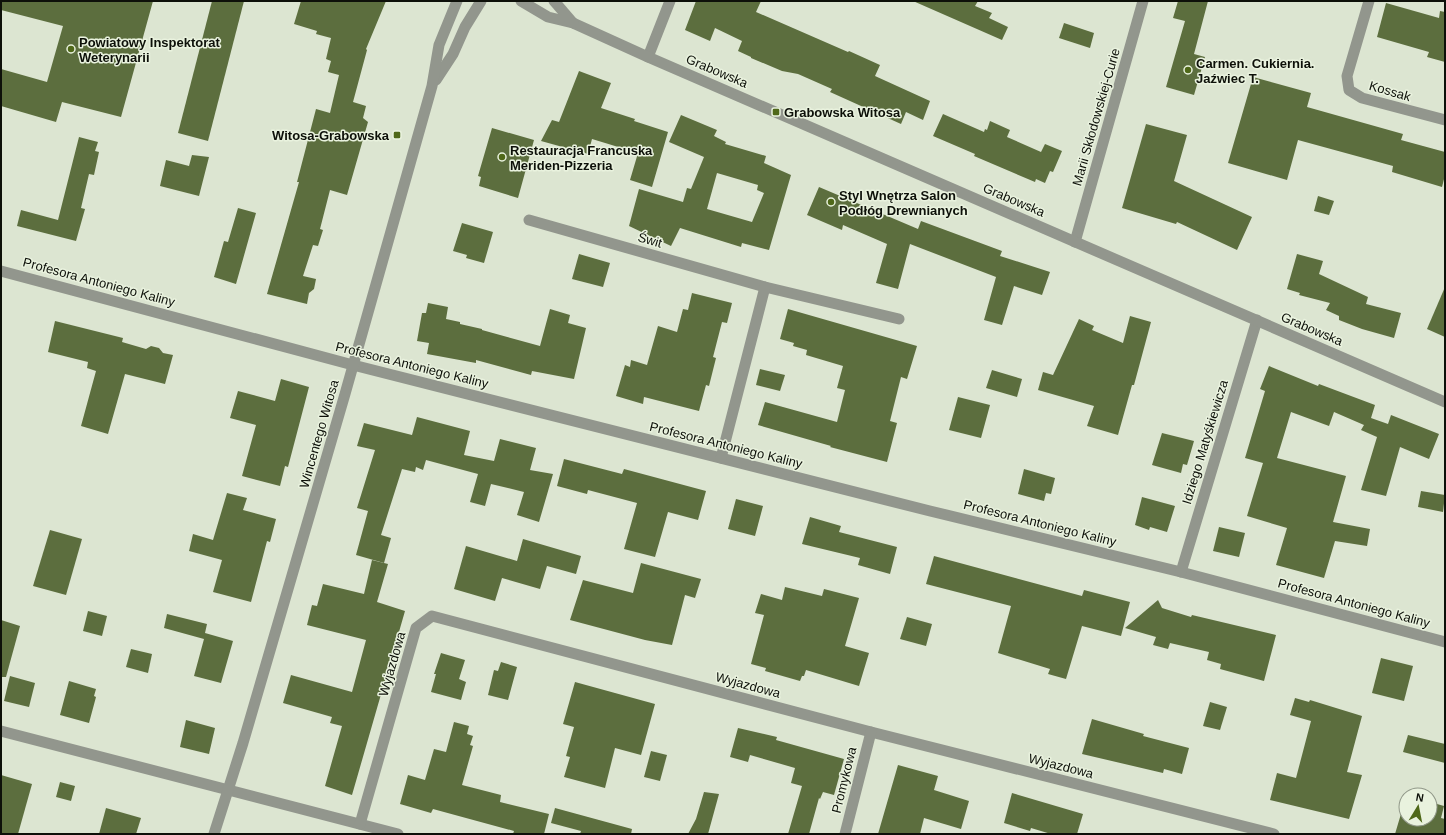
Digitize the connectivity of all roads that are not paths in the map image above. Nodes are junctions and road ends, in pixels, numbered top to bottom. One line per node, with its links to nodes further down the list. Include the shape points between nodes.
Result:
1 (457, 1): 10 (street, Wincentego Witosa, via 439,46)
2 (481, 1): 10 (street, Wincentego Witosa, via 465,27 453,54)
3 (521, 1): 8 (street, Grabowska, via 548,17)
4 (554, 1): 8 (street, Grabowska)
5 (670, 1): 9 (street)
6 (1143, 1): 13 (street, Marii Skłodowskiej-Curie)
7 (1369, 1): 11 (street, Kossak, via 1347,76 1350,90 1362,98)
8 (573, 23): 9 (street, Grabowska)
9 (648, 57): 13 (street, Grabowska)
10 (432, 86): 18 (street, Wincentego Witosa)
11 (1445, 120)
12 (529, 220): 15 (street, Świt)
13 (1074, 242): 17 (street, Grabowska)
14 (1, 271): 18 (street, Profesora Antoniego Kaliny)
15 (765, 287): 16 (street, Świt); 20 (street)
16 (899, 319)
17 (1257, 320): 19 (street, Grabowska); 21 (street, Idziego Matyśkiewicza)
18 (354, 364): 20 (street, Profesora Antoniego Kaliny); 25 (street, Wincentego Witosa)
19 (1445, 402)
20 (721, 458): 21 (street, Profesora Antoniego Kaliny)
21 (1181, 572): 22 (street, Profesora Antoniego Kaliny)
22 (1445, 642)
23 (1, 731): 25 (street)
24 (871, 732): 26 (street, Wyjazdowa, via 432,616 416,628); 29 (street, Promykowa); 30 (street, Wyjazdowa)
25 (227, 790): 26 (street); 27 (street, Wincentego Witosa)
26 (360, 824): 28 (street)
27 (214, 834)
28 (398, 834)
29 (845, 834)
30 (1274, 834)

